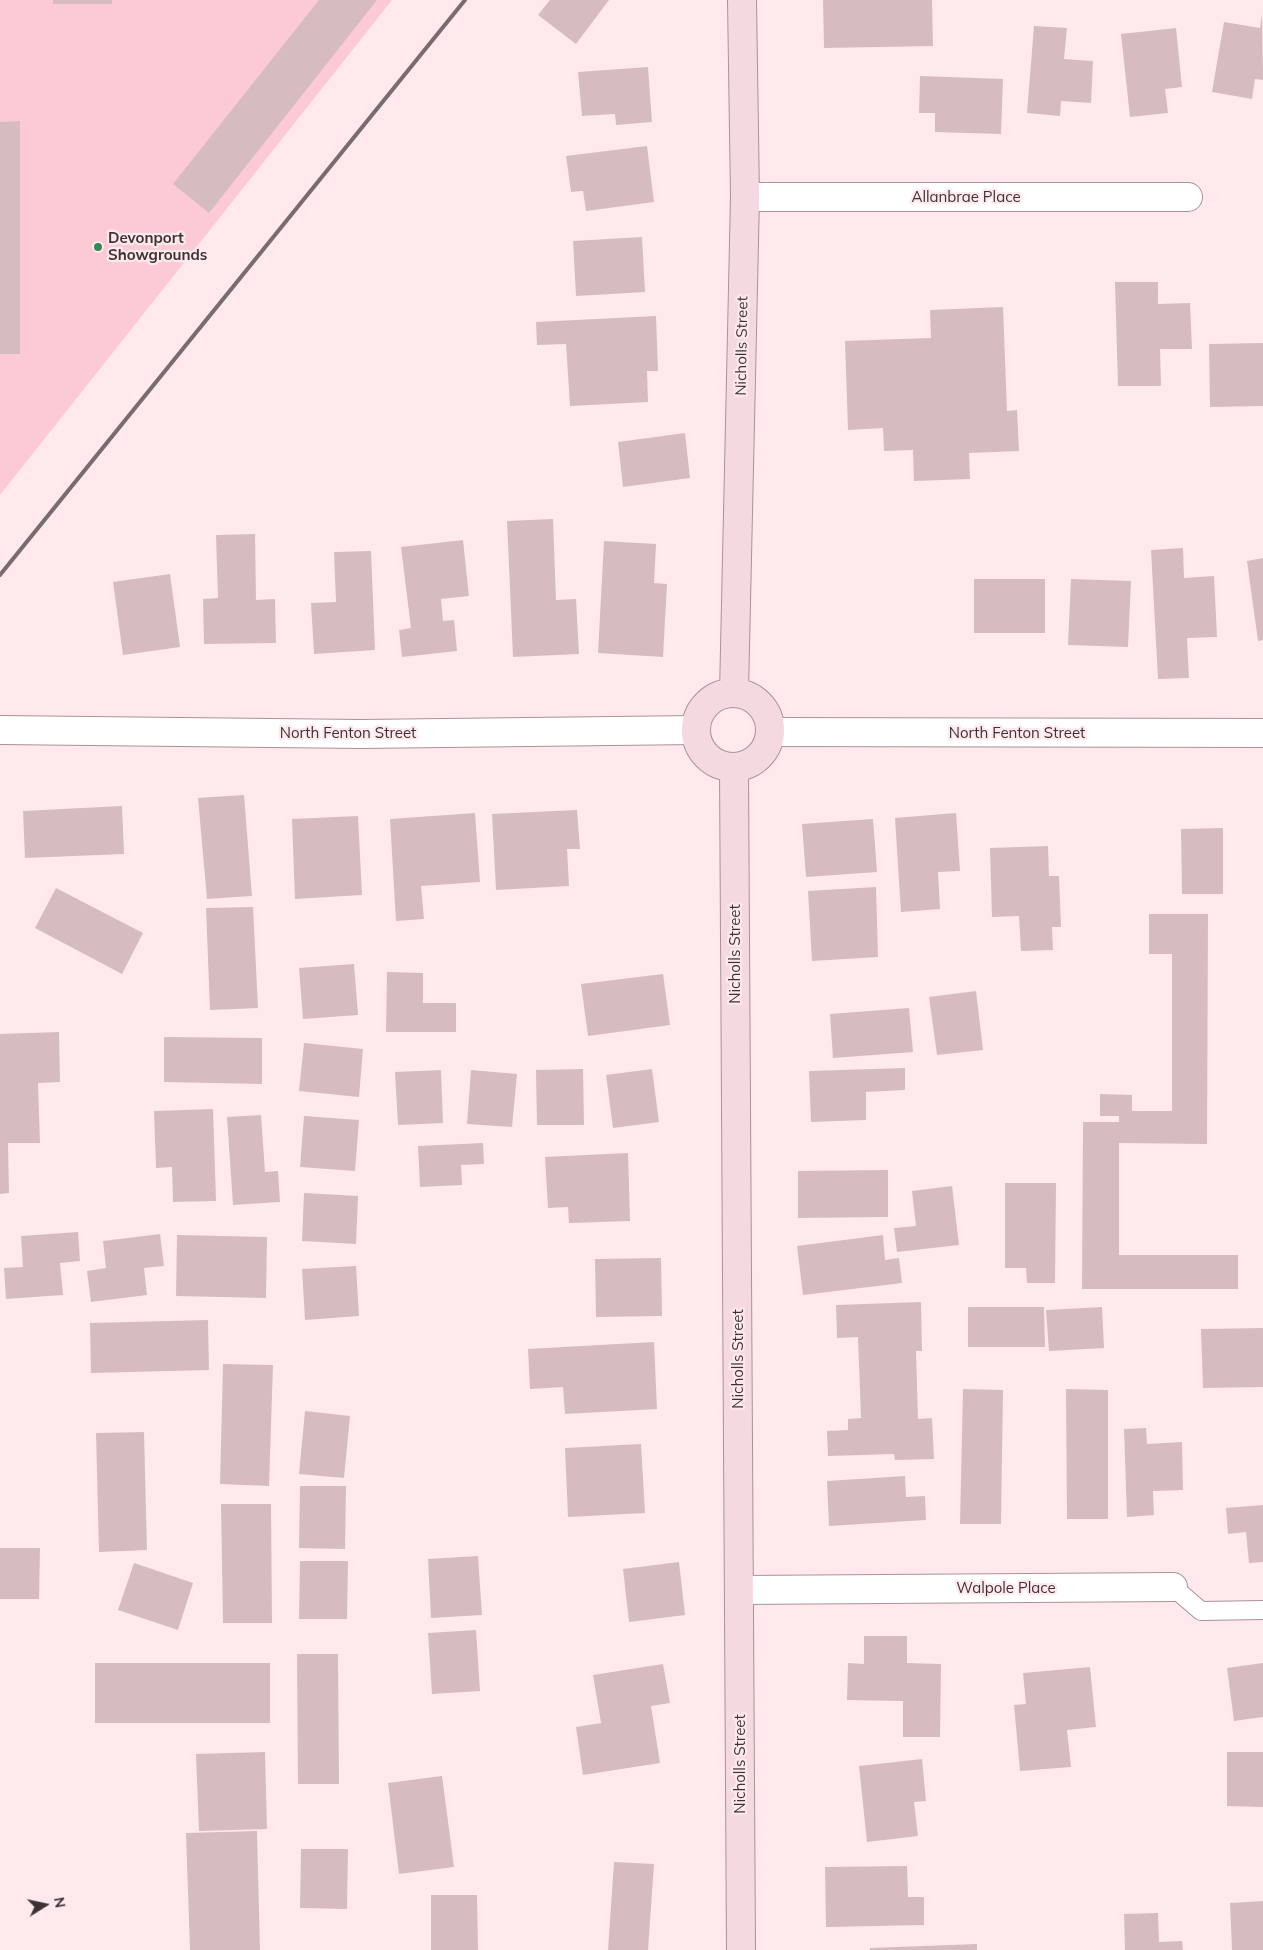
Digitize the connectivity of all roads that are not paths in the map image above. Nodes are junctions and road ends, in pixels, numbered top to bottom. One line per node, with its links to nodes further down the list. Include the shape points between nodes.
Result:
1 (742, 0): 2 (street, Nicholls Street)
2 (745, 196): 3 (street, Allanbrae Place); 4 (street, Nicholls Street)
3 (1188, 197)
4 (734, 693): 6 (street, via 718,696 706,704); 7 (street, via 750,697 760,705 767,716)
5 (0, 730): 6 (street, North Fenton Street, via 361,734)
6 (696, 730): 9 (street, via 698,743 710,760)
7 (770, 732): 8 (street, North Fenton Street); 9 (street, via 767,747 759,757 750,764)
8 (1263, 733)
9 (734, 768): 11 (street, Nicholls Street)
10 (1173, 1587): 11 (street, Walpole Place); 12 (lane, Walpole Place, via 1201,1611)
11 (740, 1590): 13 (street, Nicholls Street)
12 (1263, 1610)
13 (741, 1950)

